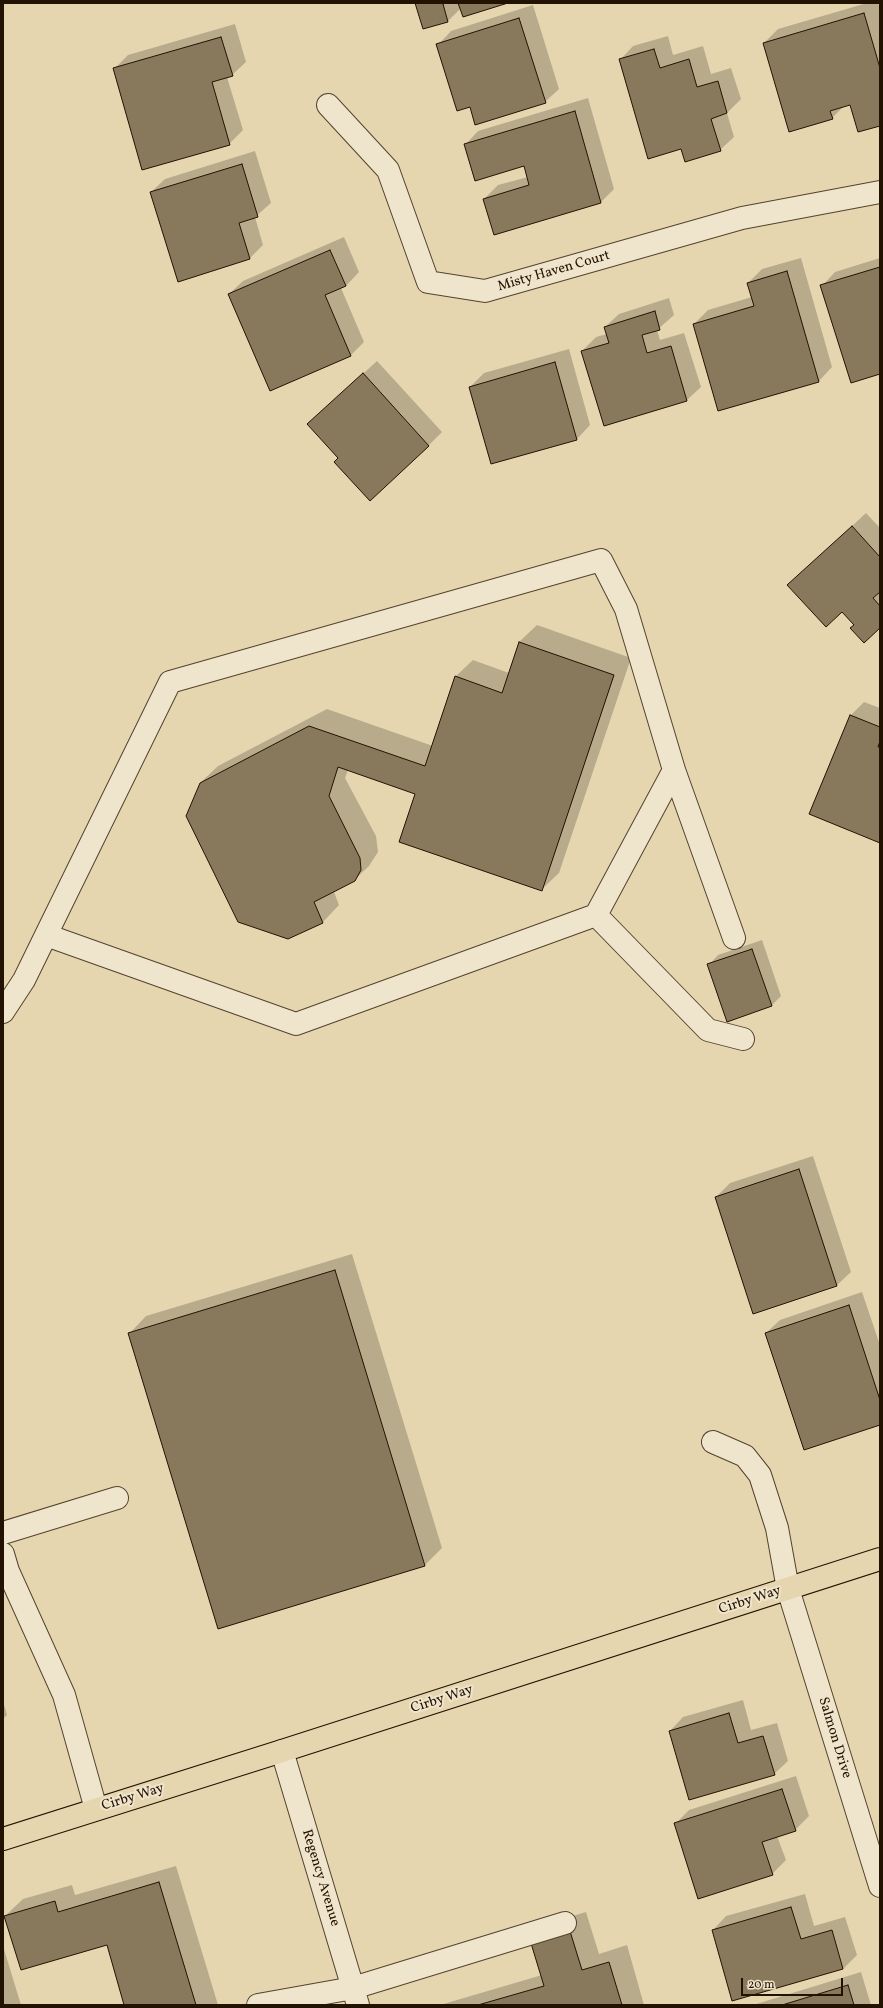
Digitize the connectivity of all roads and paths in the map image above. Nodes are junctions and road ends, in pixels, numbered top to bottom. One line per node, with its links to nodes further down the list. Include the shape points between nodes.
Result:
1 (328, 105): 2 (street, Misty Haven Court, via 388,170 428,282 485,291 742,218)
2 (880, 192)
3 (674, 770): 4 (street); 5 (street, via 626,609 601,560 170,682); 6 (street)
4 (596, 915): 5 (street, via 296,1024); 8 (street, via 708,1030)
5 (46, 935): 7 (street, via 24,980)
6 (734, 938)
7 (3, 1012)
8 (743, 1039)
9 (713, 1442): 14 (street, Salmon Drive, via 746,1456 760,1475 777,1528)
10 (117, 1498): 11 (street)
11 (3, 1532)
12 (3, 1554): 16 (street, via 8,1571 64,1695)
13 (880, 1560): 14 (main road, Cirby Way)
14 (788, 1589): 15 (main road, Cirby Way); 18 (street, Salmon Drive)
15 (282, 1752): 16 (main road, Cirby Way); 20 (street, Regency Avenue)
16 (96, 1809): 17 (main road, Cirby Way)
17 (3, 1839)
18 (880, 1886)
19 (565, 1923): 20 (street)
20 (355, 1997): 21 (street)
21 (258, 2005)

